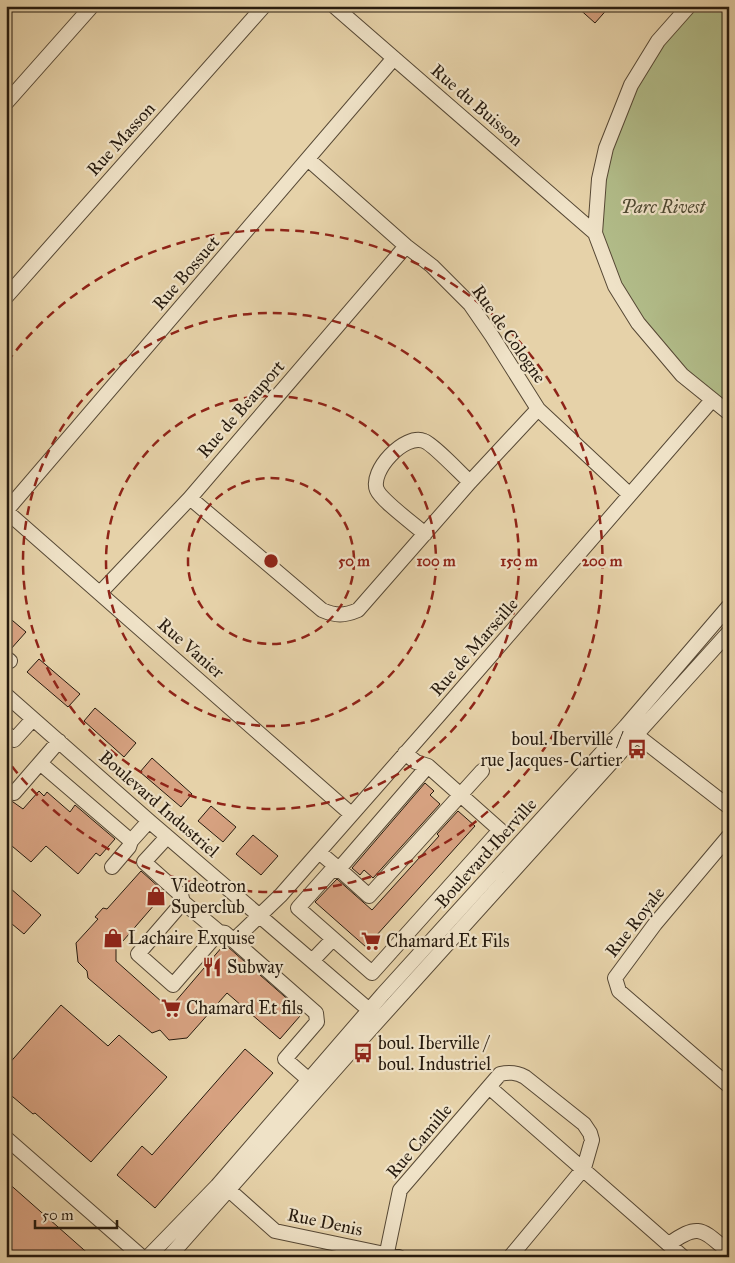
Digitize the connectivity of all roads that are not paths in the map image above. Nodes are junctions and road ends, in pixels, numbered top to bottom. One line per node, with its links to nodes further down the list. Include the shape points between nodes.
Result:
1 (92, 6): 6 (street)
2 (264, 6): 10 (street, Rue Masson)
3 (334, 6): 5 (street, Rue du Buisson)
4 (688, 6): 8 (street, via 658,41 631,84 606,148 599,179)
5 (394, 58): 7 (street, Rue Bossuet); 8 (street, Rue du Buisson)
6 (6, 104)
7 (309, 160): 9 (street, Rue de Cologne); 17 (street, Rue Bossuet)
8 (595, 233): 11 (street, via 615,286 638,323 682,375)
9 (406, 246): 12 (street, Rue de Cologne, via 432,266 470,304); 16 (street, Rue de Beauport)
10 (9, 288)
11 (712, 400): 13 (street); 15 (street, Rue de Marseille)
12 (538, 409): 14 (street); 15 (street, Rue de Cologne)
13 (729, 413)
14 (470, 482): 18 (street); 18 (street, via 424,441 413,440 399,448 380,469 377,490)
15 (630, 494): 28 (street, Rue de Marseille)
16 (190, 498): 18 (street, via 322,610 335,616 358,610); 19 (street, Rue de Beauport)
17 (6, 511): 19 (street, Rue Vanier)
18 (426, 534)
19 (100, 594): 35 (street, Rue Vanier)
20 (729, 606): 24 (street, Boulevard Iberville)
21 (729, 632): 26 (street, Boulevard Iberville)
22 (6, 695): 23 (street, Boulevard Industriel)
23 (33, 719): 25 (street, via 14,740); 27 (street, Boulevard Industriel)
24 (626, 726): 26 (street); 43 (street, Boulevard Iberville)
25 (6, 733)
26 (636, 736): 34 (street); 45 (street, Boulevard Iberville)
27 (58, 741): 29 (street); 36 (street, Boulevard Industriel)
28 (405, 753): 30 (street); 35 (street, Rue de Marseille)
29 (40, 763): 32 (street); 39 (street)
30 (428, 766): 33 (street); 44 (street)
31 (482, 771): 33 (street)
32 (14, 793)
33 (460, 795): 40 (street, via 500,830); 44 (street, via 370,896)
34 (729, 807)
35 (351, 814): 41 (street, Rue de Marseille)
36 (149, 821): 38 (street, Boulevard Industriel); 39 (street)
37 (729, 836): 54 (street, Rue Royale, via 655,924 616,978 619,991)
38 (167, 837): 46 (street, via 144,862 181,895); 47 (street, Boulevard Industriel)
39 (130, 841): 42 (street, via 129,847)
40 (481, 851): 43 (street); 49 (street, via 372,973)
41 (319, 852): 44 (street); 47 (street, Rue de Marseille)
42 (112, 867)
43 (499, 867): 45 (street); 52 (street, Boulevard Iberville)
44 (339, 869): 49 (street, via 330,872 298,908)
45 (510, 876): 52 (street, Boulevard Iberville)
46 (183, 902): 48 (street); 48 (street, via 138,954 173,985)
47 (260, 915): 50 (street, Rue de Marseille); 51 (street, Boulevard Industriel)
48 (219, 932): 50 (street)
49 (333, 939): 51 (street)
50 (234, 940): 53 (street, via 316,1013 317,1022 285,1059)
51 (312, 961): 52 (street, Boulevard Industriel)
52 (374, 1015): 53 (street, Boulevard Iberville); 58 (street, Boulevard Iberville)
53 (309, 1080): 63 (street, Boulevard Iberville, via 217,1186)
54 (729, 1086)
55 (489, 1087): 57 (street); 57 (street, Rue Camille, via 500,1074 518,1073 584,1124 592,1140); 61 (street, Rue Camille, via 400,1190)
56 (6, 1138): 62 (street)
57 (584, 1168): 59 (street); 65 (street, Rue Camille)
58 (229, 1190): 61 (street, Rue Denis, via 275,1231); 64 (street, Boulevard Iberville)
59 (669, 1244): 60 (street, via 685,1233 703,1232); 66 (street)
60 (729, 1252)
61 (390, 1256)
62 (142, 1257)
63 (148, 1257)
64 (169, 1257)
65 (510, 1257)
66 (683, 1257)

